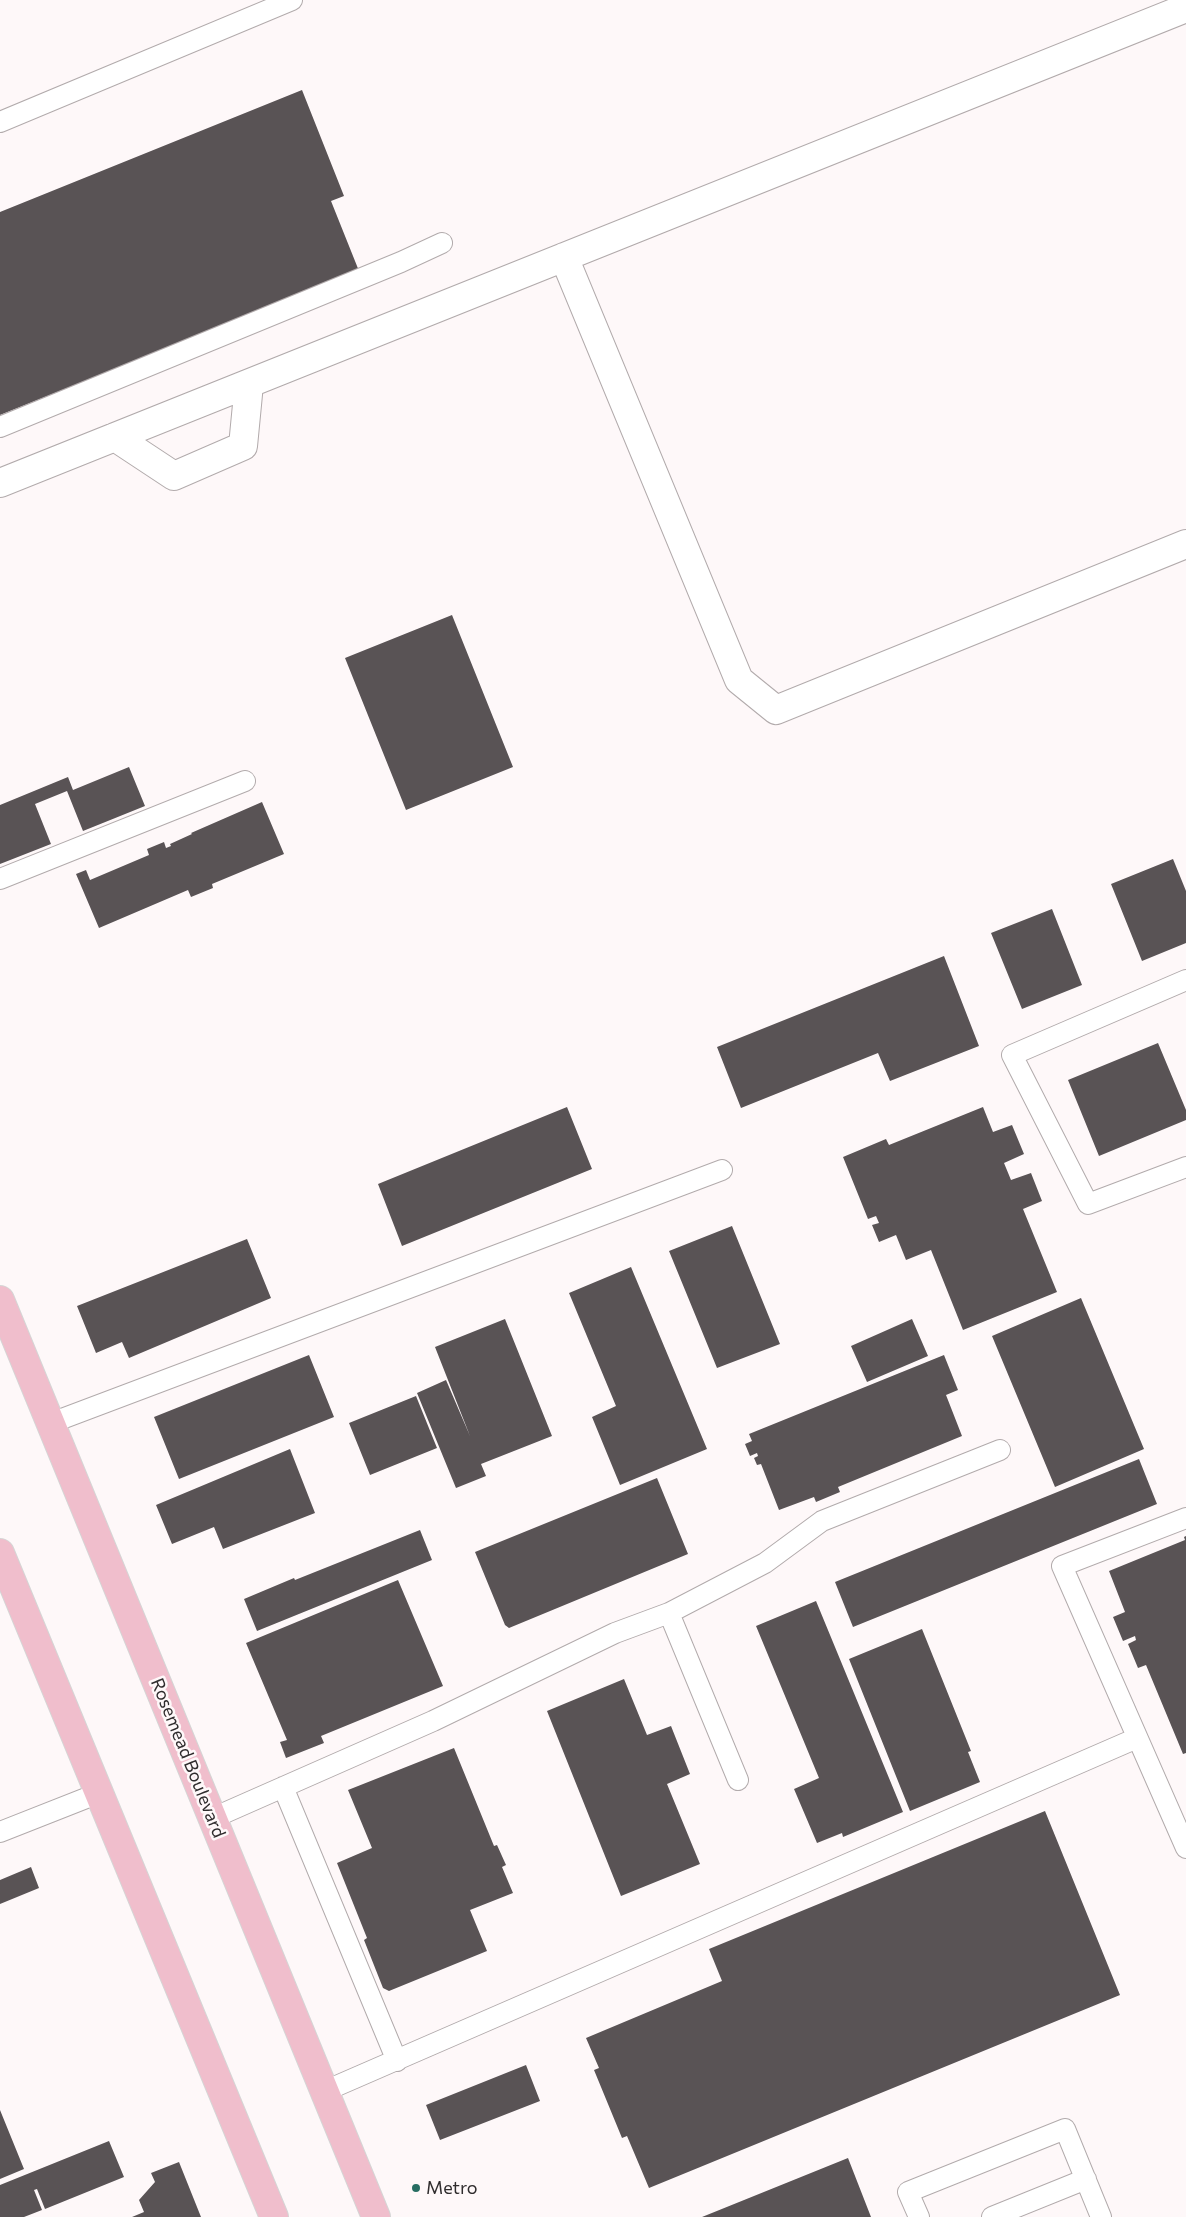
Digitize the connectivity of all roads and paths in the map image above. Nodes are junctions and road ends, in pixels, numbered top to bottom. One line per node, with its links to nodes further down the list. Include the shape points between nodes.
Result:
1 (292, 0): 3 (lane)
2 (1186, 8): 5 (street)
3 (0, 122)
4 (442, 243): 7 (lane)
5 (564, 257): 6 (street); 10 (street, via 738,680 776,710)
6 (249, 384): 8 (street); 8 (street, via 243,446 174,476)
7 (0, 427)
8 (115, 437): 9 (street)
9 (0, 483)
10 (1186, 544)
11 (245, 781): 12 (lane)
12 (0, 879)
13 (1186, 980): 14 (lane, via 1012,1055 1088,1204)
14 (1186, 1167)
15 (722, 1170): 17 (lane)
16 (0, 1300): 17 (main road, Rosemead Boulevard)
17 (51, 1423): 26 (main road, Rosemead Boulevard)
18 (1000, 1450): 21 (lane, via 822,1521 765,1563)
19 (1186, 1518): 22 (lane, via 1062,1566)
20 (0, 1553): 25 (main road)
21 (669, 1613): 23 (lane); 24 (lane, via 615,1634 434,1721)
22 (1137, 1738): 28 (lane); 29 (lane)
23 (738, 1780)
24 (283, 1787): 26 (lane); 29 (lane)
25 (99, 1793): 27 (lane); 32 (main road)
26 (213, 1818): 30 (main road, Rosemead Boulevard)
27 (0, 1832)
28 (1186, 1848)
29 (397, 2061): 30 (lane)
30 (324, 2091): 33 (main road, Rosemead Boulevard)
31 (1086, 2179): 34 (lane, via 1065,2129 908,2192); 35 (lane); 36 (lane)
32 (274, 2217)
33 (376, 2217)
34 (919, 2217)
35 (992, 2217)
36 (1101, 2217)

